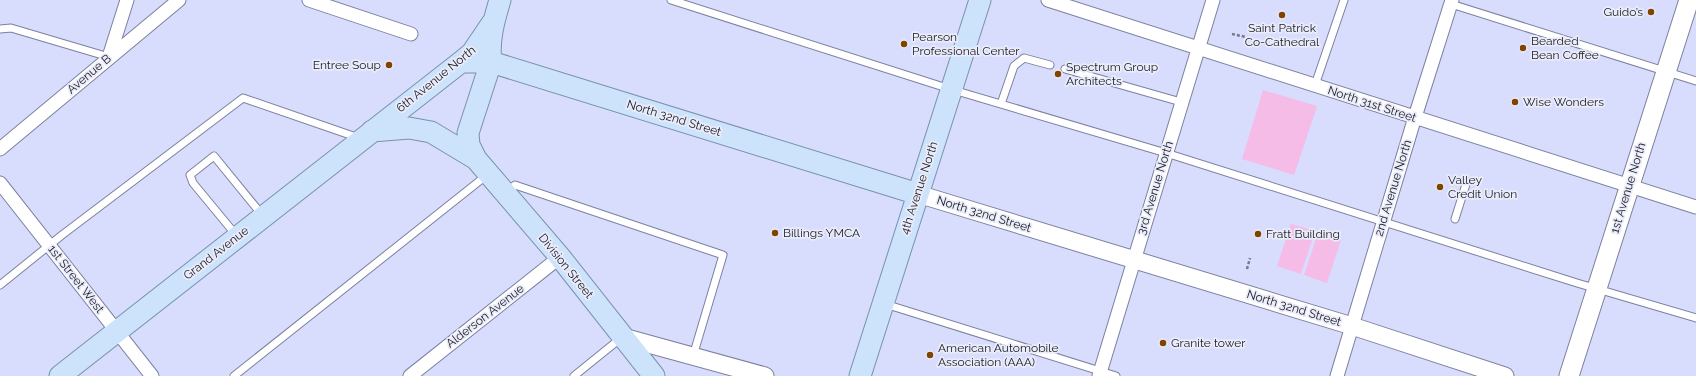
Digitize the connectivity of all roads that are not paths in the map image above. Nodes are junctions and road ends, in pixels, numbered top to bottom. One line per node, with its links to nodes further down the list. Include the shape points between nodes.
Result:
1 (127, 0): 16 (street)
2 (179, 0): 16 (street, Avenue B)
3 (309, 0): 14 (street)
4 (500, 0): 12 (main road, 6th Avenue North)
5 (671, 0): 24 (lane)
6 (980, 0): 24 (main road, 4th Avenue North)
7 (1048, 0): 15 (street, North 31st Street)
8 (1214, 0): 15 (street, 3rd Avenue North)
9 (1344, 0): 23 (lane)
10 (1689, 0): 21 (main road, 1st Avenue North)
11 (1452, 2): 21 (lane); 27 (street, 2nd Avenue North)
12 (494, 22): 17 (main road, 6th Avenue North, via 472,53); 18 (main road, 6th Avenue North, via 489,51)
13 (0, 29): 16 (lane, via 11,28)
14 (410, 34)
15 (1198, 48): 23 (street, North 31st Street); 25 (street, 3rd Avenue North)
16 (109, 58): 29 (street, Avenue B)
17 (461, 62): 18 (main road, North 32nd Street); 28 (main road, 6th Avenue North)
18 (491, 62): 31 (main road, 6th Avenue North, via 468,133 469,146); 36 (main road, North 32nd Street)
19 (1050, 64): 26 (lane, via 1024,58 1014,66)
20 (1065, 69): 25 (lane)
21 (1665, 72): 22 (lane); 34 (main road, 1st Avenue North)
22 (1696, 82)
23 (1315, 85): 27 (street, North 31st Street)
24 (950, 89): 26 (lane); 36 (main road, 4th Avenue North)
25 (1181, 102): 30 (street, 3rd Avenue North)
26 (1001, 104): 30 (lane)
27 (1415, 117): 34 (street, North 31st Street); 40 (street, 2nd Avenue North)
28 (366, 135): 31 (main road, via 409,128 431,132); 38 (main road, Grand Avenue); 42 (lane, via 242,98)
29 (0, 149)
30 (1166, 153): 40 (lane); 44 (street, 3rd Avenue North)
31 (482, 166): 35 (main road, Division Street); 57 (lane)
32 (1467, 182): 39 (lane)
33 (0, 183): 42 (street, 1st Street West)
34 (1628, 186): 37 (street, North 31st Street); 46 (main road, 1st Avenue North)
35 (505, 193): 43 (main road, Division Street); 52 (lane, via 515,184 723,255)
36 (918, 194): 44 (street, North 32nd Street); 47 (main road, 4th Avenue North)
37 (1696, 207)
38 (263, 217): 41 (main road, Grand Avenue); 41 (lane, via 214,156 190,175 193,183)
39 (1455, 219)
40 (1383, 222): 46 (lane); 49 (street, 2nd Avenue North)
41 (237, 236): 50 (main road, Grand Avenue)
42 (49, 245): 45 (lane); 50 (street, 1st Street West)
43 (560, 257): 51 (main road, Division Street); 58 (street, Alderson Avenue)
44 (1134, 259): 49 (street, North 32nd Street); 53 (street, 3rd Avenue North)
45 (0, 285)
46 (1597, 289): 48 (lane); 65 (main road, 1st Avenue North)
47 (882, 303): 53 (lane); 61 (main road, 4th Avenue North)
48 (1696, 318)
49 (1352, 326): 63 (street, 2nd Avenue North); 64 (street, North 32nd Street)
50 (117, 331): 55 (main road, Grand Avenue); 56 (street, 1st Street West)
51 (623, 337): 52 (street); 59 (lane); 60 (main road, Division Street)
52 (693, 356): 54 (street)
53 (1099, 374): 62 (lane)
54 (754, 375)
55 (60, 376)
56 (152, 376)
57 (234, 376)
58 (410, 376)
59 (574, 376)
60 (654, 376)
61 (860, 376)
62 (1116, 376)
63 (1337, 376)
64 (1505, 376)
65 (1569, 376)

